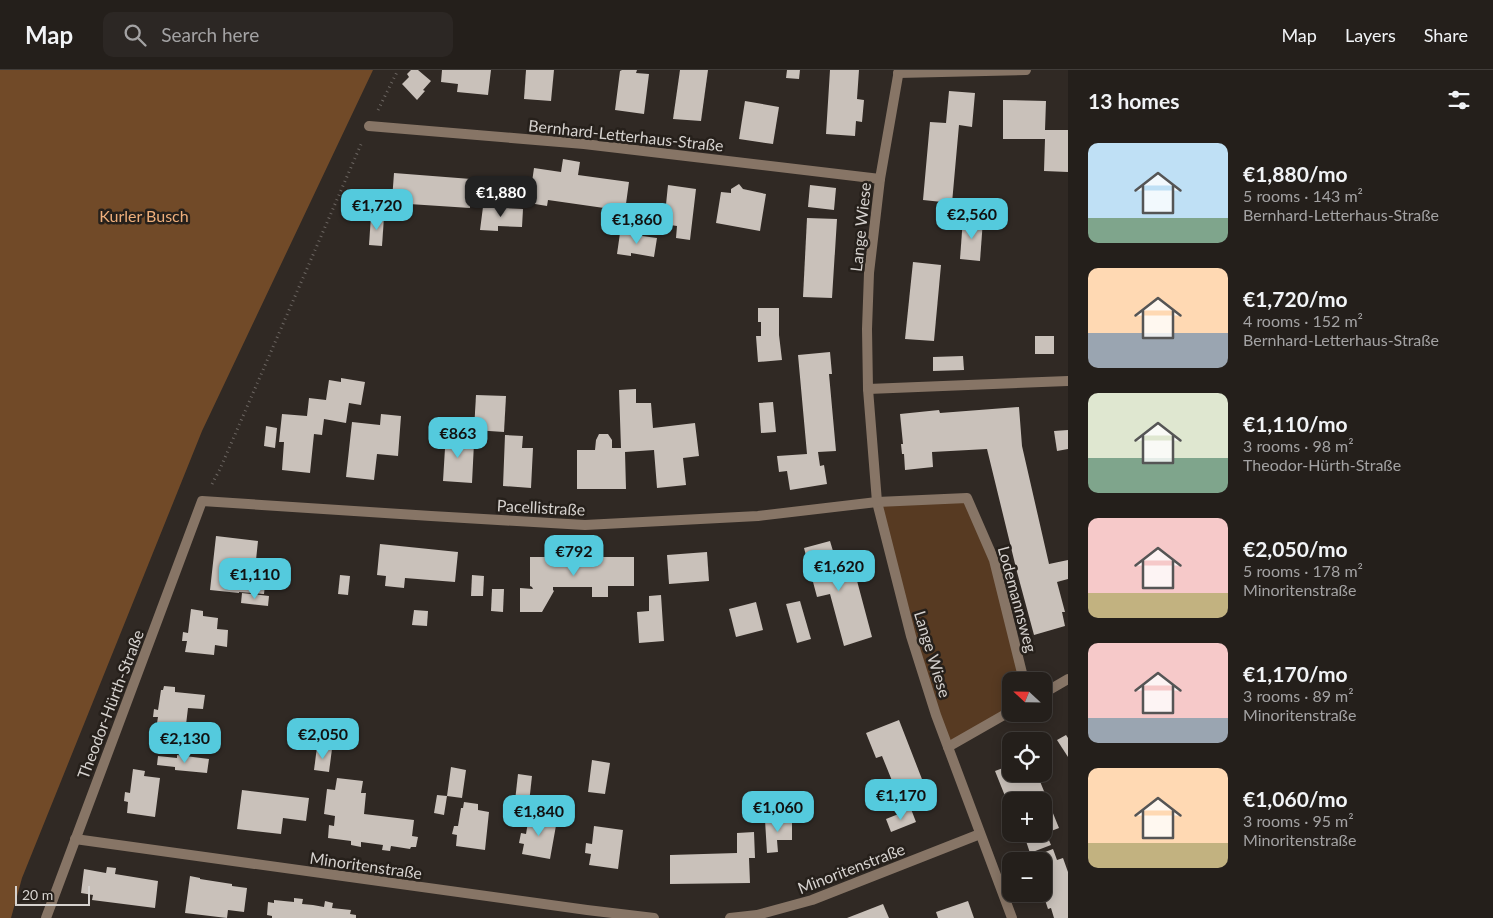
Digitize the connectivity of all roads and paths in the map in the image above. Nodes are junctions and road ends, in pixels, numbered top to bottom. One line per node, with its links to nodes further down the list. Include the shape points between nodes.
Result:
1 (398, 70): 4 (path)
2 (1026, 70): 3 (street)
3 (898, 72): 5 (street, Lange Wiese)
4 (369, 126): 5 (street, Bernhard-Letterhaus-Straße, via 584,144); 8 (path, via 220,469)
5 (880, 178): 7 (street, Lange Wiese, via 869,274)
6 (1068, 381): 7 (street)
7 (868, 389): 9 (street, Lange Wiese)
8 (202, 501): 9 (street, Pacellistraße, via 585,525 758,516); 16 (street, Theodor-Hürth-Straße)
9 (877, 502): 10 (street, Lodemannsweg, via 967,498 994,560); 14 (street, Lange Wiese, via 910,636)
10 (1022, 672)
11 (1068, 679): 12 (street)
12 (1052, 688)
13 (1002, 716): 14 (street)
14 (948, 747): 15 (street, Lange Wiese)
15 (980, 834): 19 (street, Minoritenstraße, via 812,900); 20 (street, Lange Wiese)
16 (75, 839): 17 (street, Theodor-Hürth-Straße); 18 (street, Minoritenstraße)
17 (46, 918)
18 (654, 918)
19 (730, 918)
20 (1012, 918)

